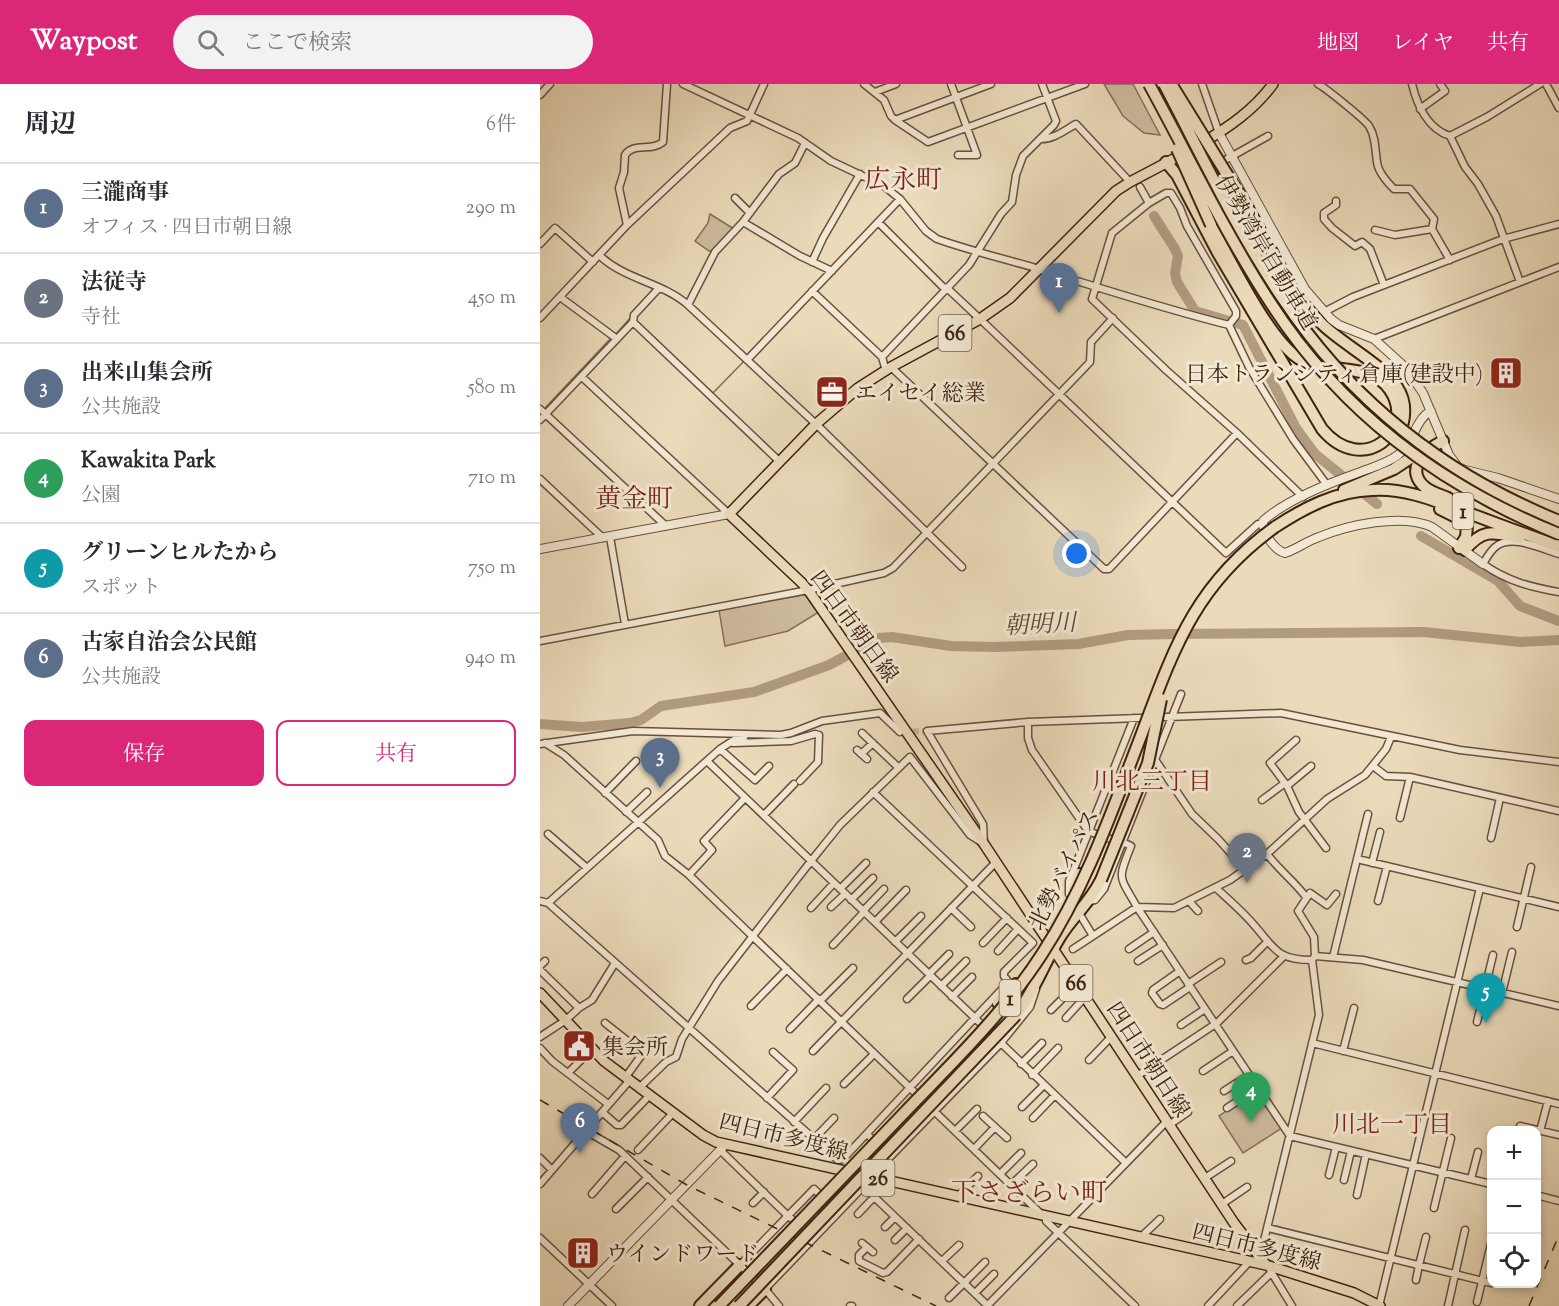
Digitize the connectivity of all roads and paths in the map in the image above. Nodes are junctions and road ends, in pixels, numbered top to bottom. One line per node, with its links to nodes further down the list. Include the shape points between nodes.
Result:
1 (550, 84): 23 (street)
2 (667, 84): 52 (street, via 664,140 658,146 633,148 625,155 619,188)
3 (683, 84): 28 (street)
4 (764, 84): 28 (street)
5 (864, 84): 22 (street)
6 (896, 84): 22 (street)
7 (951, 84): 24 (street)
8 (991, 84): 24 (street)
9 (1042, 84): 25 (street)
10 (1085, 84): 25 (street)
11 (1144, 84): 38 (highway, bridge, via 1237,273 1288,350 1326,367 1361,372 1384,383 1394,396 1397,412 1385,441 1364,450 1349,449 1335,443 1322,429)
12 (1149, 84): 106 (highway, 伊勢湾岸自動車道, bridge, via 1252,273 1290,331 1329,379 1375,424 1434,470 1487,502)
13 (1164, 84): 102 (highway, 伊勢湾岸自動車道, bridge, via 1263,268 1339,372 1382,414 1442,460 1494,492)
14 (1171, 84): 47 (highway, bridge, via 1299,296 1327,329 1398,387 1404,421 1389,445 1360,456 1346,454 1327,443)
15 (1202, 84): 31 (street)
16 (1273, 84): 31 (main road, 66, via 1244,116)
17 (1318, 84): 53 (street, via 1368,125 1384,178 1394,189 1410,189 1434,219)
18 (1412, 84): 26 (street)
19 (1440, 84): 26 (street, via 1445,91)
20 (1540, 84): 33 (street)
21 (1546, 84): 27 (street)
22 (875, 92): 29 (street)
23 (541, 93)
24 (956, 97): 29 (street); 30 (street)
25 (1047, 98): 30 (street); 34 (street, via 1056,121)
26 (1420, 108): 33 (street, via 1424,116)
27 (1559, 108)
28 (749, 115): 35 (street); 52 (street, via 730,128)
29 (895, 120): 30 (street, via 928,142)
30 (967, 128): 36 (street, via 977,155)
31 (1219, 133): 37 (street); 38 (main road, 66)
32 (1268, 136): 37 (street)
33 (1450, 136): 55 (street, via 1496,216)
34 (1040, 139): 41 (street, via 1046,140 1076,124); 57 (street, via 1023,156 1012,202 992,226)
35 (805, 143): 39 (street); 48 (street, via 795,163 779,174)
36 (958, 154)
37 (1233, 157): 40 (street); 73 (street, via 1295,273)
38 (1166, 162): 41 (main road, 66); 47 (highway)
39 (860, 174): 44 (street); 61 (street)
40 (1189, 181)
41 (1130, 182): 63 (main road, 66, via 1101,205)
42 (1140, 187): 46 (street)
43 (735, 198): 48 (street)
44 (900, 199): 49 (street); 57 (street, via 932,236)
45 (1336, 201): 66 (street, via 1324,213 1324,219 1355,246 1362,242 1370,249)
46 (1149, 203): 47 (street, via 1168,192); 67 (street, via 1112,233)
47 (1182, 206): 78 (street, via 1187,226 1236,311)
48 (750, 213): 50 (street)
49 (879, 221): 64 (street); 69 (street)
50 (743, 222): 61 (street); 72 (street, via 715,252)
51 (1559, 224): 55 (street)
52 (627, 225): 58 (street)
53 (1432, 229): 54 (street, via 1395,235); 59 (street)
54 (1375, 230)
55 (1503, 239): 59 (street); 65 (street)
56 (540, 244): 60 (street, via 555,228)
57 (978, 253): 63 (street); 69 (street)
58 (599, 255): 60 (street); 68 (street, via 609,264)
59 (1450, 260): 66 (street)
60 (593, 262): 71 (street)
61 (812, 262): 64 (street)
62 (1559, 267): 65 (street)
63 (1038, 269): 67 (street); 77 (main road, 66, via 1010,298)
64 (830, 270): 70 (street)
65 (1520, 282): 80 (street)
66 (1384, 285): 73 (street)
67 (1095, 286): 75 (street, via 1092,299); 78 (street, via 1177,312)
68 (659, 288): 72 (street, via 672,292); 76 (street)
69 (947, 288): 77 (street); 81 (street)
70 (812, 291): 81 (street); 82 (street)
71 (560, 297): 74 (street); 79 (street)
72 (688, 305): 82 (street)
73 (1324, 312): 80 (street, via 1339,325)
74 (540, 318)
75 (1113, 318): 85 (street, via 1091,342 1090,362); 90 (street)
76 (634, 319): 79 (street); 92 (street)
77 (980, 319): 83 (main road, 66); 85 (street)
78 (1230, 323): 95 (street, via 1250,367 1293,439)
79 (615, 337): 84 (street)
80 (1374, 339): 87 (street, via 1414,378)
81 (882, 357): 83 (street)
82 (746, 359): 89 (street)
83 (889, 369): 89 (main road, 66, via 858,388); 93 (street)
84 (582, 377): 86 (street); 101 (street)
85 (1059, 395): 93 (street); 100 (street)
86 (543, 411): 88 (street); 104 (street)
87 (1431, 411): 91 (street); 95 (street, via 1422,417 1412,440 1399,455)
88 (540, 420)
89 (816, 424): 92 (main road, 66); 105 (street)
90 (1237, 432): 98 (street); 100 (street)
91 (1443, 441): 96 (highway, 1, via 1422,450); 99 (street, via 1458,467); 108 (highway, via 1424,452 1418,462 1424,486)
92 (779, 461): 101 (main road, 66)
93 (993, 463): 100 (street, via 1104,569 1109,569); 105 (street)
94 (540, 479): 107 (street)
95 (1327, 485): 98 (street)
96 (1369, 488): 97 (highway); 97 (highway, 1); 108 (highway, 1, via 1420,496); 111 (highway, via 1417,498 1462,520 1467,533)
97 (1350, 490): 117 (highway, 北勢バイパス / 1, bridge, via 1298,513 1252,544)
98 (1303, 497): 103 (street)
99 (1559, 498)
100 (1172, 502): 103 (street, via 1226,553)
101 (729, 514): 104 (street); 115 (main road, 四日市朝日線 / 66)
102 (1559, 521)
103 (1262, 524): 111 (street, via 1283,553 1337,530 1391,522 1428,525)
104 (666, 526): 107 (street)
105 (927, 532): 114 (street); 115 (street, via 884,573)
106 (1559, 534)
107 (607, 537): 110 (street); 118 (street)
108 (1534, 537): 109 (highway, 1)
109 (1556, 545): 111 (highway, 1, via 1490,532)
110 (540, 549)
111 (1462, 550): 113 (street)
112 (1559, 554): 113 (street, via 1504,542 1494,548)
113 (1483, 564): 116 (street, via 1518,583)
114 (962, 567)
115 (810, 592): 118 (street); 163 (main road, 四日市朝日線 / 66)
116 (1559, 592)
117 (1191, 616): 120 (highway, 北勢バイパス / 1, bridge); 186 (highway, 1, bridge, via 1160,673)
118 (625, 624): 119 (street)
119 (540, 641)
120 (1177, 644): 188 (highway, 1, bridge, via 1148,763); 411 (highway, 北勢バイパス / 1, bridge, via 1090,866 1036,963 980,1033)
121 (1181, 694): 122 (street)
122 (1172, 717): 123 (street); 128 (street, via 1281,713); 137 (street)
123 (1134, 718): 124 (street); 158 (street)
124 (1028, 722): 158 (street, via 1032,750); 163 (street, via 927,730 983,824)
125 (900, 732): 127 (street, via 880,713 822,721 791,734)
126 (862, 733): 130 (street)
127 (753, 735): 131 (street, via 633,731); 132 (street)
128 (1391, 737): 138 (street); 141 (street)
129 (1296, 741): 144 (street, via 1270,764)
130 (873, 743): 134 (street); 142 (street)
131 (542, 744): 147 (street, via 564,755)
132 (727, 744): 133 (street); 154 (street, via 791,741 819,735 818,762)
133 (720, 749): 136 (street); 139 (street, via 755,780)
134 (862, 755)
135 (636, 761): 147 (street)
136 (707, 761): 148 (street); 157 (street)
137 (1156, 761): 162 (street); 174 (street, via 1192,814)
138 (1559, 762)
139 (769, 766)
140 (1311, 766): 144 (street)
141 (1373, 766): 143 (street, via 1386,776); 156 (street, via 1327,798)
142 (898, 768): 146 (street); 163 (street, via 910,757 970,835)
143 (1410, 777): 149 (street); 155 (street)
144 (1286, 785): 150 (street); 156 (street)
145 (647, 792): 152 (street)
146 (873, 792): 167 (street); 177 (street)
147 (605, 793): 152 (street)
148 (745, 798): 154 (street); 175 (street, via 704,841 712,850)
149 (1500, 798): 151 (street); 161 (street)
150 (1262, 800)
151 (1559, 811)
152 (626, 812): 157 (street)
153 (1368, 814): 166 (street)
154 (764, 815): 167 (street)
155 (1400, 818)
156 (1305, 819): 164 (street); 165 (street)
157 (638, 822): 173 (street); 175 (street, via 658,840 666,856)
158 (1090, 832): 162 (street); 186 (street, via 1069,882)
159 (1380, 832): 170 (street)
160 (548, 834): 173 (street)
161 (1491, 838)
162 (1124, 842): 188 (street, via 1104,889 1099,897); 193 (street, via 1131,846 1120,879)
163 (984, 844): 168 (main road, 四日市朝日線 / 66)
164 (1326, 848)
165 (1267, 854): 174 (street); 184 (street)
166 (1357, 859): 170 (street); 223 (street)
167 (811, 861): 180 (street); 208 (street)
168 (996, 862): 177 (street); 212 (main road, 四日市朝日線 / 66)
169 (866, 863): 180 (street)
170 (1372, 863): 171 (street)
171 (1388, 866): 179 (street); 190 (street)
172 (1531, 867): 185 (street)
173 (587, 868): 191 (street)
174 (1245, 869): 178 (street)
175 (689, 875): 208 (street)
176 (873, 878): 187 (street)
177 (973, 886): 196 (street); 201 (street)
178 (1216, 888): 189 (street); 210 (street)
179 (1480, 888): 185 (street); 237 (street)
180 (840, 889): 187 (street); 192 (street); 195 (street)
181 (884, 889): 197 (street)
182 (906, 890): 202 (street)
183 (1336, 894): 184 (street, via 1327,905 1310,893)
184 (1306, 897): 224 (street, via 1298,911 1314,937)
185 (1524, 898): 194 (street); 204 (street)
186 (1070, 899): 212 (highway, 1)
187 (851, 900): 197 (street)
188 (1089, 901): 199 (highway, 1)
189 (1189, 901): 193 (street, via 1174,908); 198 (street)
190 (1378, 901)
191 (543, 903): 229 (street)
192 (831, 907)
193 (1137, 907): 206 (street); 207 (street)
194 (1559, 907)
195 (811, 908)
196 (951, 908): 203 (street); 219 (street)
197 (863, 911): 202 (street); 213 (street)
198 (1198, 911)
199 (1079, 913): 207 (street); 212 (highway, 1)
200 (921, 916): 209 (street)
201 (1007, 918): 205 (street); 211 (street)
202 (875, 922): 209 (street)
203 (971, 927)
204 (1517, 927)
205 (1018, 929): 217 (street); 239 (street, via 1033,943 1004,972)
206 (1154, 932): 214 (street); 216 (street)
207 (1093, 936): 215 (street)
208 (753, 937): 232 (street); 263 (street, via 718,981)
209 (895, 942): 219 (street)
210 (1267, 942): 222 (street); 225 (street)
211 (983, 943)
212 (1051, 944): 236 (highway, 1); 238 (main road, 四日市朝日線 / 66); 239 (highway, 1)
213 (833, 945)
214 (1163, 945): 227 (street); 233 (street)
215 (1076, 946)
216 (1129, 949)
217 (998, 951)
218 (1512, 952): 244 (street)
219 (908, 954): 234 (street); 258 (street)
220 (949, 954): 234 (street)
221 (1493, 955): 242 (street)
222 (1284, 956): 224 (street); 261 (street)
223 (1333, 957): 224 (street); 237 (street)
224 (1314, 958): 268 (street, via 1319,1015)
225 (1246, 960)
226 (966, 961): 240 (street)
227 (1138, 961)
228 (1221, 962): 241 (street)
229 (615, 963): 251 (street, via 592,1000); 263 (street)
230 (542, 965): 251 (street)
231 (853, 968): 248 (street)
232 (787, 969): 248 (street); 249 (street)
233 (1179, 971): 241 (street); 241 (street, via 1152,993 1163,1005)
234 (930, 975): 240 (street); 247 (street)
235 (972, 977): 245 (street)
236 (1038, 977): 270 (street, via 1030,1007); 412 (highway, 1, bridge, via 1016,1015)
237 (1457, 981): 242 (street); 284 (street)
238 (1077, 984): 246 (main road, 四日市朝日線 / 66); 254 (street)
239 (1012, 985): 256 (street, via 1002,989); 410 (highway, 1)
240 (941, 986): 245 (street)
241 (1189, 986): 253 (street)
242 (1485, 988): 244 (street); 259 (street)
243 (540, 993): 257 (main road, 四日市多度線 / 26)
244 (1502, 993): 250 (street)
245 (952, 997): 256 (street)
246 (1085, 997): 255 (street); 266 (main road, 四日市朝日線 / 66)
247 (907, 999)
248 (819, 1000): 258 (street); 264 (street)
249 (751, 1006)
250 (1559, 1006)
251 (579, 1008): 257 (street)
252 (1354, 1008): 277 (street)
253 (1205, 1009): 261 (street); 262 (street)
254 (1051, 1010)
255 (1066, 1018)
256 (975, 1019): 270 (street); 294 (street)
257 (566, 1020): 265 (street); 272 (main road, 四日市多度線 / 26)
258 (842, 1022): 274 (street); 279 (street)
259 (1477, 1022)
260 (605, 1023): 278 (street)
261 (1215, 1024): 275 (street); 287 (street)
262 (1181, 1025)
263 (689, 1028): 291 (street, via 676,1057); 298 (street)
264 (790, 1029)
265 (540, 1037)
266 (1111, 1037): 280 (street); 287 (main road, 四日市朝日線 / 66)
267 (1042, 1043): 281 (street)
268 (1312, 1043): 277 (street); 321 (street)
269 (653, 1044): 278 (street)
270 (1000, 1044): 281 (street); 305 (street)
271 (540, 1048): 283 (street)
272 (592, 1048): 283 (street); 288 (main road, 四日市多度線 / 26)
273 (1058, 1048): 285 (street)
274 (813, 1051)
275 (1233, 1051): 282 (street); 286 (street)
276 (773, 1052): 298 (street, via 793,1070)
277 (1344, 1052): 284 (street)
278 (643, 1053): 288 (street)
279 (874, 1053): 289 (street); 294 (street)
280 (1089, 1060)
281 (1021, 1064): 285 (street)
282 (1203, 1071)
283 (568, 1073): 300 (street)
284 (1434, 1074): 299 (street); 340 (street)
285 (1032, 1075): 290 (street)
286 (1249, 1075): 293 (street); 295 (street)
287 (1137, 1076): 313 (main road, 四日市朝日線 / 66)
288 (627, 1079): 291 (main road, 四日市多度線 / 26); 300 (street)
289 (844, 1084)
290 (1043, 1086): 297 (street); 302 (street)
291 (639, 1088): 296 (main road, 四日市多度線 / 26)
292 (826, 1088): 312 (street)
293 (1257, 1088): 303 (street); 321 (street)
294 (910, 1089): 305 (street); 319 (street)
295 (1224, 1091)
296 (649, 1096): 306 (street, via 621,1125); 308 (main road, 四日市多度線 / 26)
297 (1054, 1096): 311 (street); 338 (street)
298 (767, 1098): 312 (street)
299 (1548, 1101): 301 (street); 315 (street)
300 (608, 1104): 306 (street)
301 (1559, 1104)
302 (1022, 1107)
303 (1227, 1108)
304 (977, 1109): 317 (street)
305 (934, 1111): 317 (street); 325 (street, via 890,1157)
306 (602, 1112): 316 (street)
307 (1188, 1112): 313 (street)
308 (673, 1113): 327 (main road, 四日市多度線 / 26); 329 (street)
309 (983, 1116): 314 (street)
310 (834, 1118): 324 (street)
311 (1033, 1118)
312 (794, 1122): 324 (street)
313 (1168, 1123): 338 (street); 349 (main road, 四日市朝日線 / 66)
314 (995, 1127): 322 (street); 328 (street)
315 (1541, 1127)
316 (586, 1131): 335 (street); 342 (street)
317 (955, 1131): 328 (street)
318 (1541, 1131): 320 (street)
319 (867, 1134): 325 (street); 333 (street, via 843,1159)
320 (1559, 1135)
321 (1290, 1136): 326 (street); 378 (street)
322 (1007, 1138)
323 (1451, 1138): 344 (street)
324 (814, 1139): 333 (street)
325 (879, 1146): 343 (street)
326 (1336, 1147): 330 (street); 346 (street)
327 (723, 1148): 341 (main road, 四日市多度線 / 26); 356 (street); 362 (street)
328 (974, 1149): 345 (street)
329 (638, 1150)
330 (1351, 1151): 334 (street); 351 (street)
331 (1478, 1152): 350 (street)
332 (1021, 1153): 345 (street)
333 (831, 1154): 341 (street)
334 (1366, 1154): 340 (street); 358 (street)
335 (625, 1156): 348 (street); 357 (street)
336 (540, 1158): 342 (street)
337 (1231, 1161): 349 (street)
338 (1126, 1163): 375 (street)
339 (1033, 1164): 354 (street)
340 (1412, 1165): 344 (street); 389 (street)
341 (825, 1166): 343 (main road, 四日市多度線 / 26)
342 (552, 1170): 353 (street)
343 (853, 1173): 359 (main road, 四日市多度線 / 26); 363 (street)
344 (1443, 1173): 350 (street); 367 (street)
345 (1000, 1174): 354 (street)
346 (1329, 1175)
347 (978, 1176): 359 (street)
348 (648, 1177): 362 (street); 368 (street)
349 (1205, 1178): 366 (main road, 四日市朝日線 / 66)
350 (1471, 1179): 352 (street)
351 (1344, 1180)
352 (1487, 1183)
353 (540, 1184)
354 (1011, 1185): 373 (street)
355 (1247, 1187): 366 (street)
356 (764, 1192): 365 (street); 371 (street)
357 (592, 1194)
358 (1357, 1195)
359 (958, 1196): 373 (main road, 四日市多度線 / 26)
360 (874, 1197): 369 (street, via 861,1189); 370 (street); 372 (street)
361 (1541, 1197): 364 (street)
362 (672, 1199): 394 (street); 402 (street)
363 (826, 1200): 369 (street); 371 (street, via 814,1189)
364 (1559, 1201)
365 (753, 1203)
366 (1222, 1204): 393 (main road, 四日市朝日線 / 66)
367 (1434, 1208)
368 (616, 1209)
369 (838, 1213): 381 (street)
370 (858, 1214)
371 (788, 1216): 381 (street); 394 (street)
372 (895, 1217): 376 (street); 377 (street)
373 (1044, 1218): 375 (main road, 四日市多度線 / 26); 380 (street)
374 (1160, 1218): 382 (street)
375 (1070, 1222): 380 (street); 382 (main road, 四日市多度線 / 26)
376 (885, 1227)
377 (907, 1228): 385 (street); 386 (street)
378 (1268, 1228): 389 (street); 393 (street)
379 (1465, 1230): 397 (street)
380 (1058, 1232): 415 (street); 416 (street)
381 (815, 1237): 403 (street)
382 (1141, 1237): 393 (main road, 四日市多度線 / 26)
383 (1426, 1237): 395 (street)
384 (540, 1238): 402 (street)
385 (919, 1239): 388 (street, via 883,1273 859,1261 859,1255); 391 (street)
386 (895, 1240)
387 (959, 1245): 391 (street)
388 (868, 1248)
389 (1391, 1258): 395 (street); 420 (street)
390 (1487, 1260): 399 (street)
391 (942, 1261): 401 (street)
392 (985, 1262): 401 (street)
393 (1262, 1264): 417 (street); 418 (street); 419 (street); 420 (main road, 四日市多度線 / 26, via 1354,1293)
394 (740, 1265): 403 (street); 409 (highway)
395 (1419, 1265): 397 (street); 398 (street)
396 (994, 1274): 404 (street)
397 (1455, 1274): 399 (street); 421 (street)
398 (1416, 1280)
399 (1482, 1280): 400 (street); 406 (street)
400 (1487, 1282)
401 (964, 1283): 404 (street); 405 (street)
402 (590, 1284): 407 (street); 408 (street)
403 (765, 1289): 413 (highway); 414 (street)
404 (975, 1293): 415 (street)
405 (949, 1298)
406 (1477, 1302)
407 (568, 1306)
408 (612, 1306)
409 (700, 1306)
410 (709, 1306)
411 (719, 1306)
412 (739, 1306)
413 (748, 1306)
414 (779, 1306)
415 (987, 1306)
416 (1135, 1306)
417 (1208, 1306)
418 (1237, 1306)
419 (1292, 1306)
420 (1379, 1306)
421 (1448, 1306)

